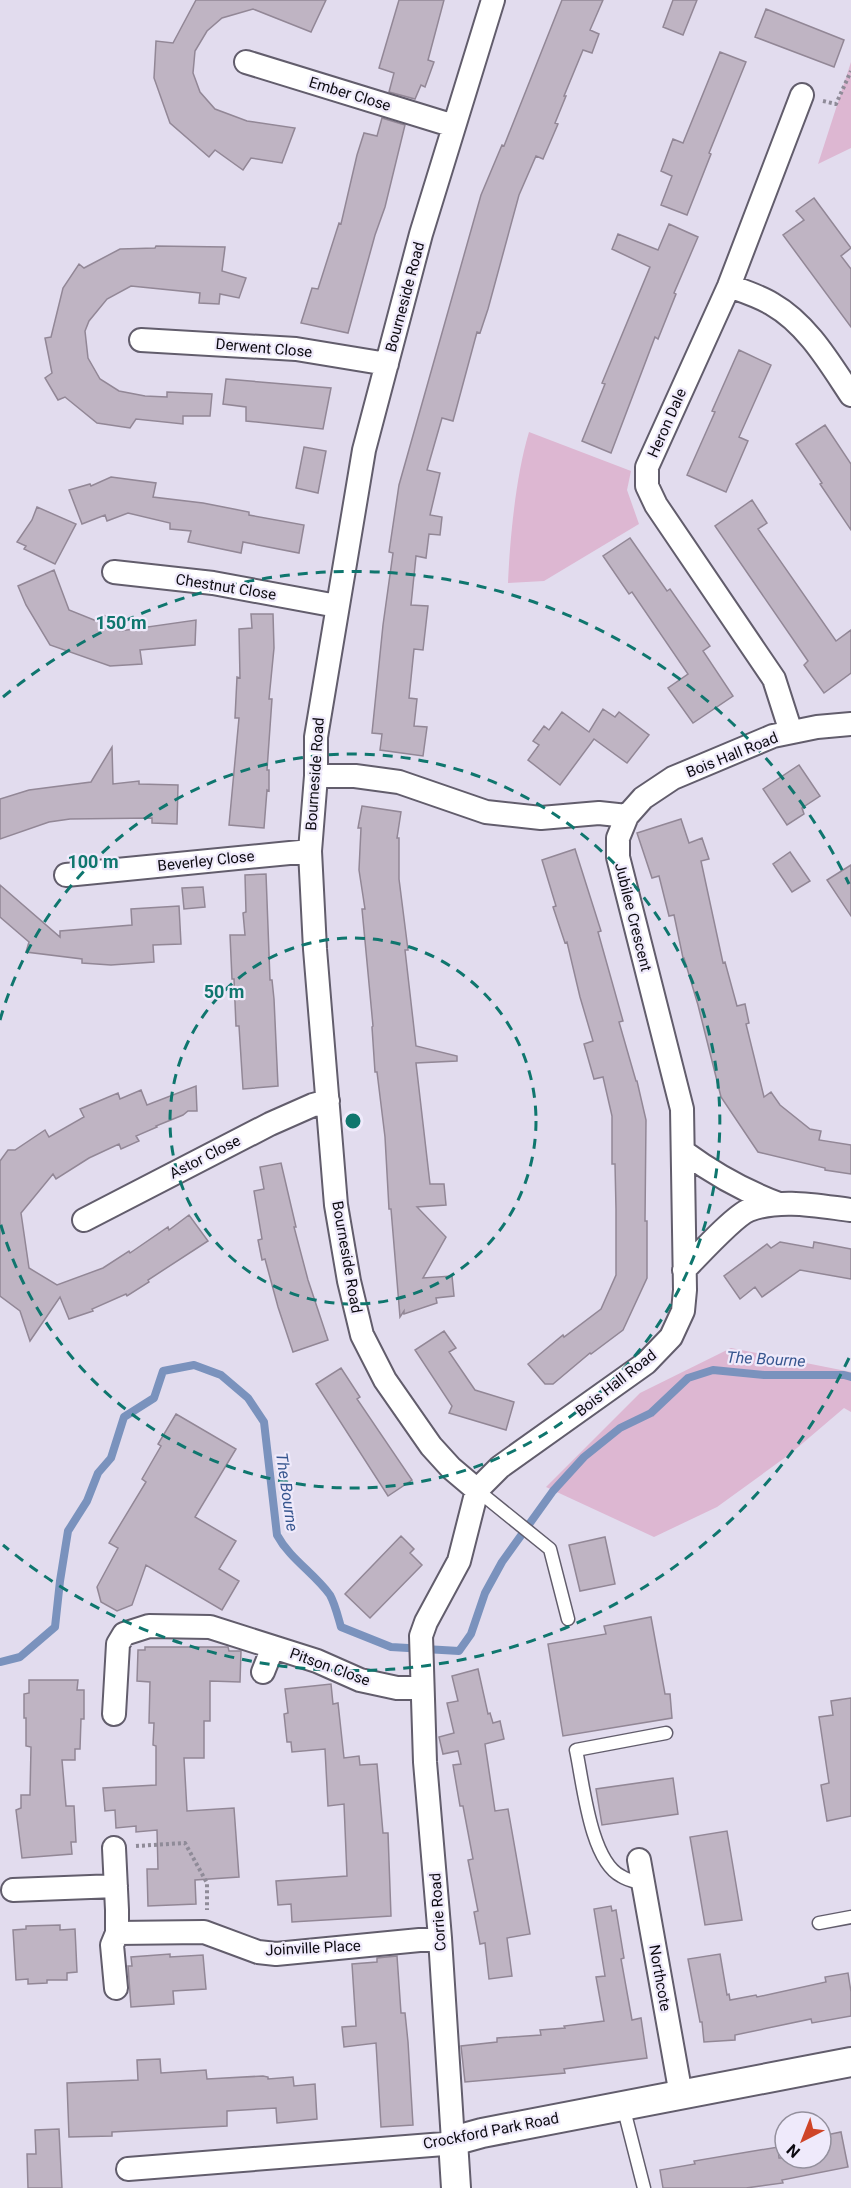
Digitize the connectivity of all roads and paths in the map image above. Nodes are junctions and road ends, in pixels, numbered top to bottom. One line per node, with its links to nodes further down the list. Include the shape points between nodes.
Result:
1 (493, 0): 5 (street, Bourneside Road)
2 (246, 62): 5 (street, Ember Close)
3 (851, 70): 4 (path, via 836,104)
4 (802, 95): 6 (street, Heron Dale)
5 (454, 126): 8 (street, Bourneside Road)
6 (729, 286): 9 (street, via 771,303 793,319); 13 (street, Heron Dale, via 647,467 647,486 774,679)
7 (141, 340): 8 (street, Derwent Close, via 296,349)
8 (387, 364): 11 (street, Bourneside Road, via 364,450)
9 (851, 394)
10 (114, 572): 11 (street, Chestnut Close, via 213,583)
11 (337, 606): 14 (street, Bourneside Road, via 316,737)
12 (851, 724): 13 (street, Bois Hall Road)
13 (791, 732): 15 (street, Bois Hall Road, via 673,778 643,798)
14 (316, 776): 15 (street, via 399,782 486,812 542,818 599,813); 16 (street, Bourneside Road)
15 (627, 816): 19 (street, Jubilee Crescent, via 618,838 618,857 682,1109)
16 (310, 851): 17 (street, Beverley Close); 18 (street, Bourneside Road)
17 (66, 874)
18 (328, 1101): 22 (street, Astor Close, via 270,1124); 24 (street, Bourneside Road, via 336,1205 362,1335 385,1380 431,1446)
19 (684, 1152): 20 (street, via 750,1193); 23 (street, Jubilee Crescent)
20 (779, 1203): 21 (street); 23 (street, via 747,1210)
21 (851, 1210)
22 (84, 1220)
23 (684, 1270): 24 (street, Bois Hall Road, via 683,1311 671,1337 646,1363 500,1467)
24 (477, 1490): 25 (lane, via 550,1549); 28 (street, Corrie Road, via 459,1561 421,1636)
25 (568, 1619)
26 (273, 1647): 27 (street, Pitson Close); 28 (street, Pitson Close, via 360,1680 397,1688); 29 (street, Pitson Close, via 210,1627 149,1626 124,1634 118,1644)
27 (263, 1672)
28 (422, 1688): 40 (street, Corrie Road)
29 (114, 1714)
30 (666, 1732): 33 (lane, via 576,1750 592,1830 603,1858 619,1876)
31 (114, 1848): 34 (street); 38 (path, via 185,1843 207,1883)
32 (639, 1860): 33 (street, Northcote)
33 (643, 1884): 43 (street, Northcote)
34 (116, 1886): 35 (street); 39 (street)
35 (13, 1890)
36 (851, 1917): 37 (lane)
37 (819, 1923)
38 (204, 1932): 39 (street, Joinville Place); 40 (street, Joinville Place, via 258,1952 276,1954)
39 (117, 1934): 41 (street, via 112,1945)
40 (440, 1938): 45 (street, Corrie Road)
41 (116, 1988)
42 (851, 2062): 43 (street, Crockford Park Road)
43 (681, 2095): 44 (street, Crockford Park Road)
44 (623, 2106): 45 (street, Crockford Park Road); 48 (lane)
45 (453, 2141): 46 (street, Crockford Park Road); 47 (street, Corrie Road)
46 (128, 2169)
47 (456, 2188)
48 (644, 2188)

